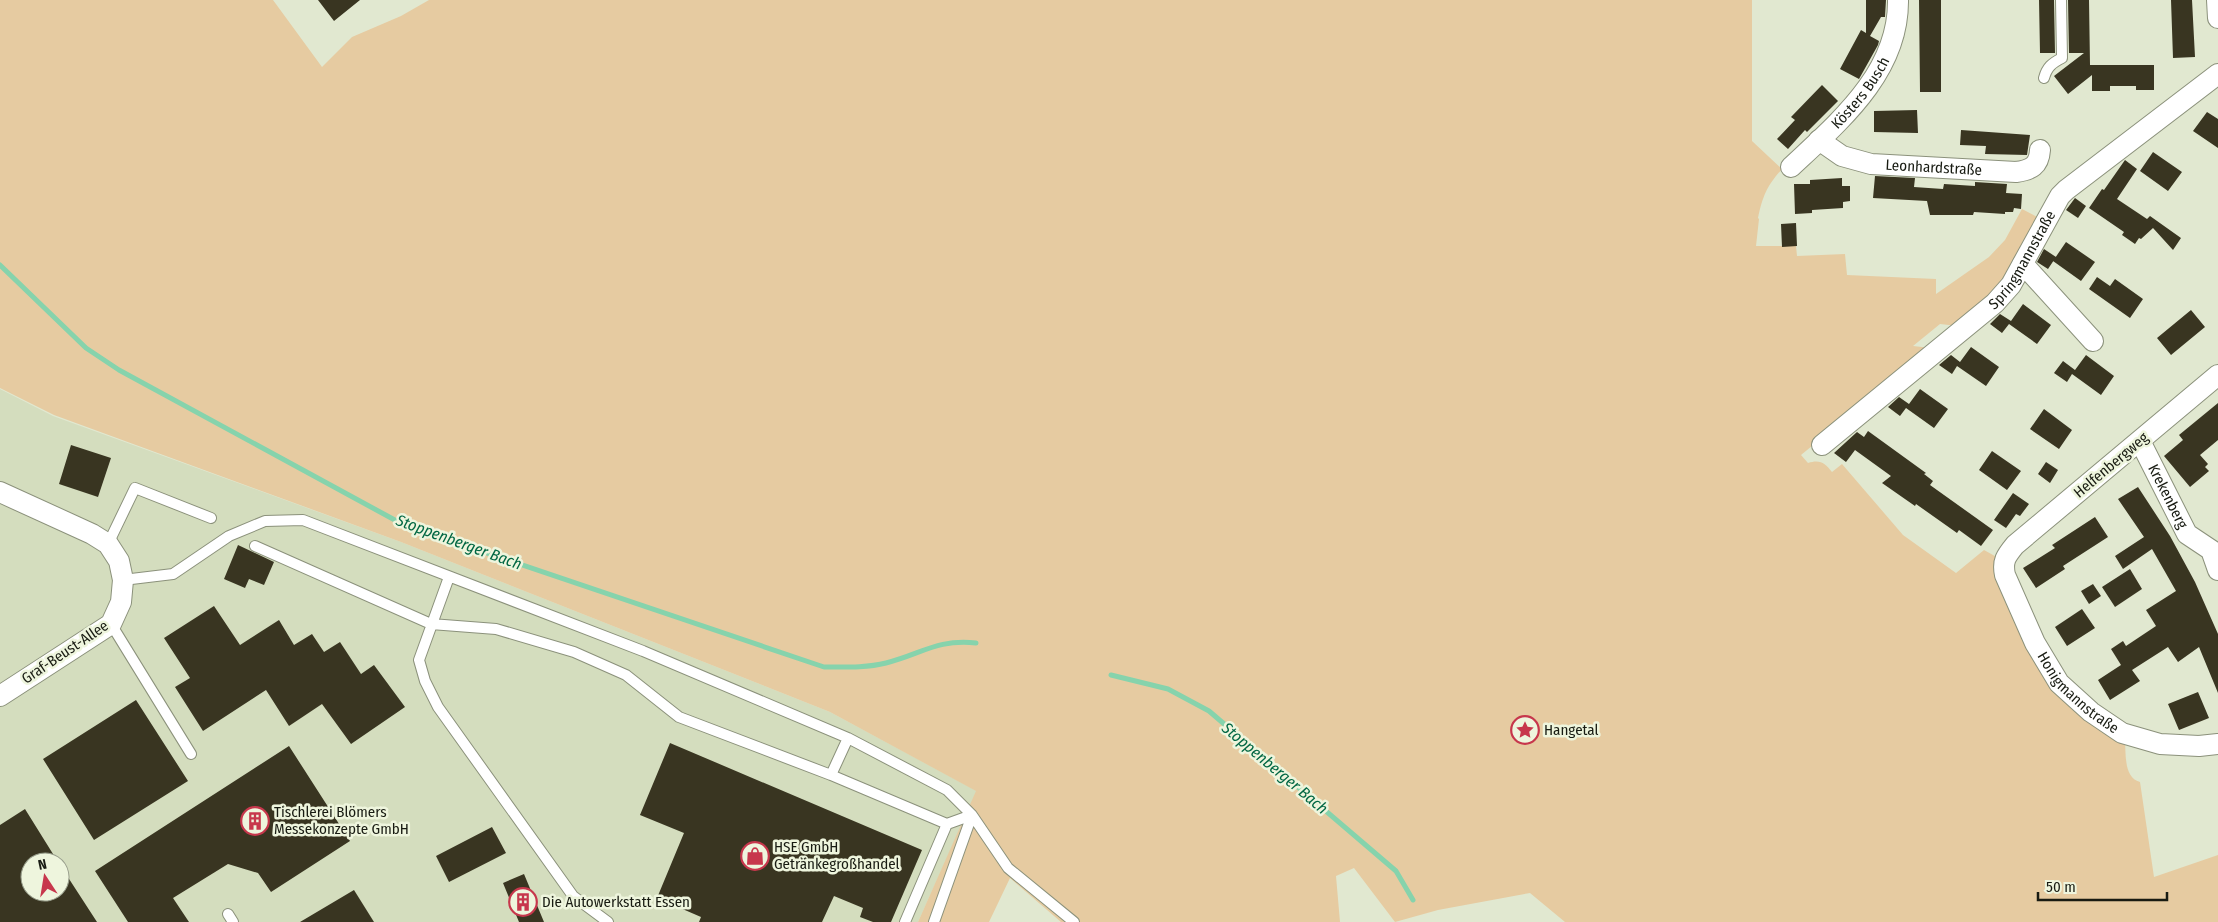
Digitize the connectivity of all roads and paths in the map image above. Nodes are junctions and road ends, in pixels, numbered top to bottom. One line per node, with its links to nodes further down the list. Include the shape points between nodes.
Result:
1 (1898, 0): 7 (street, Kösters Busch, via 1896,31 1880,70 1867,89)
2 (2061, 0): 6 (lane, via 2062,58 2052,63)
3 (2217, 0): 4 (street)
4 (2218, 18)
5 (2218, 74): 10 (street, Springmannstraße, via 2066,190)
6 (2044, 78)
7 (1819, 140): 8 (street, Leonhardstraße, via 1842,156 1871,164 2016,172 2036,165); 9 (street, Kösters Busch)
8 (2040, 150)
9 (1791, 167)
10 (2024, 264): 11 (street); 14 (street, Springmannstraße, via 1995,303)
11 (2093, 341)
12 (2218, 375): 13 (street, Helfenbergweg)
13 (2140, 441): 19 (street, Helfenbergweg, via 2015,545); 20 (street, Krekenberg, via 2187,534 2210,550)
14 (1822, 445)
15 (0, 492): 17 (street)
16 (211, 518): 17 (lane, via 135,488)
17 (108, 544): 22 (street, Graf-Beust-Allee, via 119,561)
18 (255, 546): 24 (lane)
19 (2005, 557): 27 (street, Honigmannstraße, via 2005,576 2035,642 2059,683 2091,712 2122,733 2160,744)
20 (2218, 570)
21 (449, 577): 22 (lane, via 303,520 265,521 229,536 173,574); 24 (lane); 26 (lane, via 642,651)
22 (124, 580): 23 (street, Graf-Beust-Allee, via 121,602)
23 (111, 624): 25 (street, Graf-Beust-Allee); 28 (lane)
24 (431, 624): 29 (lane, via 496,629 574,652 626,675 679,717); 32 (lane, via 419,660 438,707 573,896)
25 (0, 696)
26 (848, 738): 29 (lane); 30 (lane, via 947,790)
27 (2218, 744)
28 (191, 754)
29 (831, 775): 31 (lane)
30 (972, 815): 31 (lane); 34 (lane); 35 (lane, via 1008,868)
31 (947, 824): 33 (lane)
32 (608, 922)
33 (905, 922)
34 (934, 922)
35 (1074, 922)

